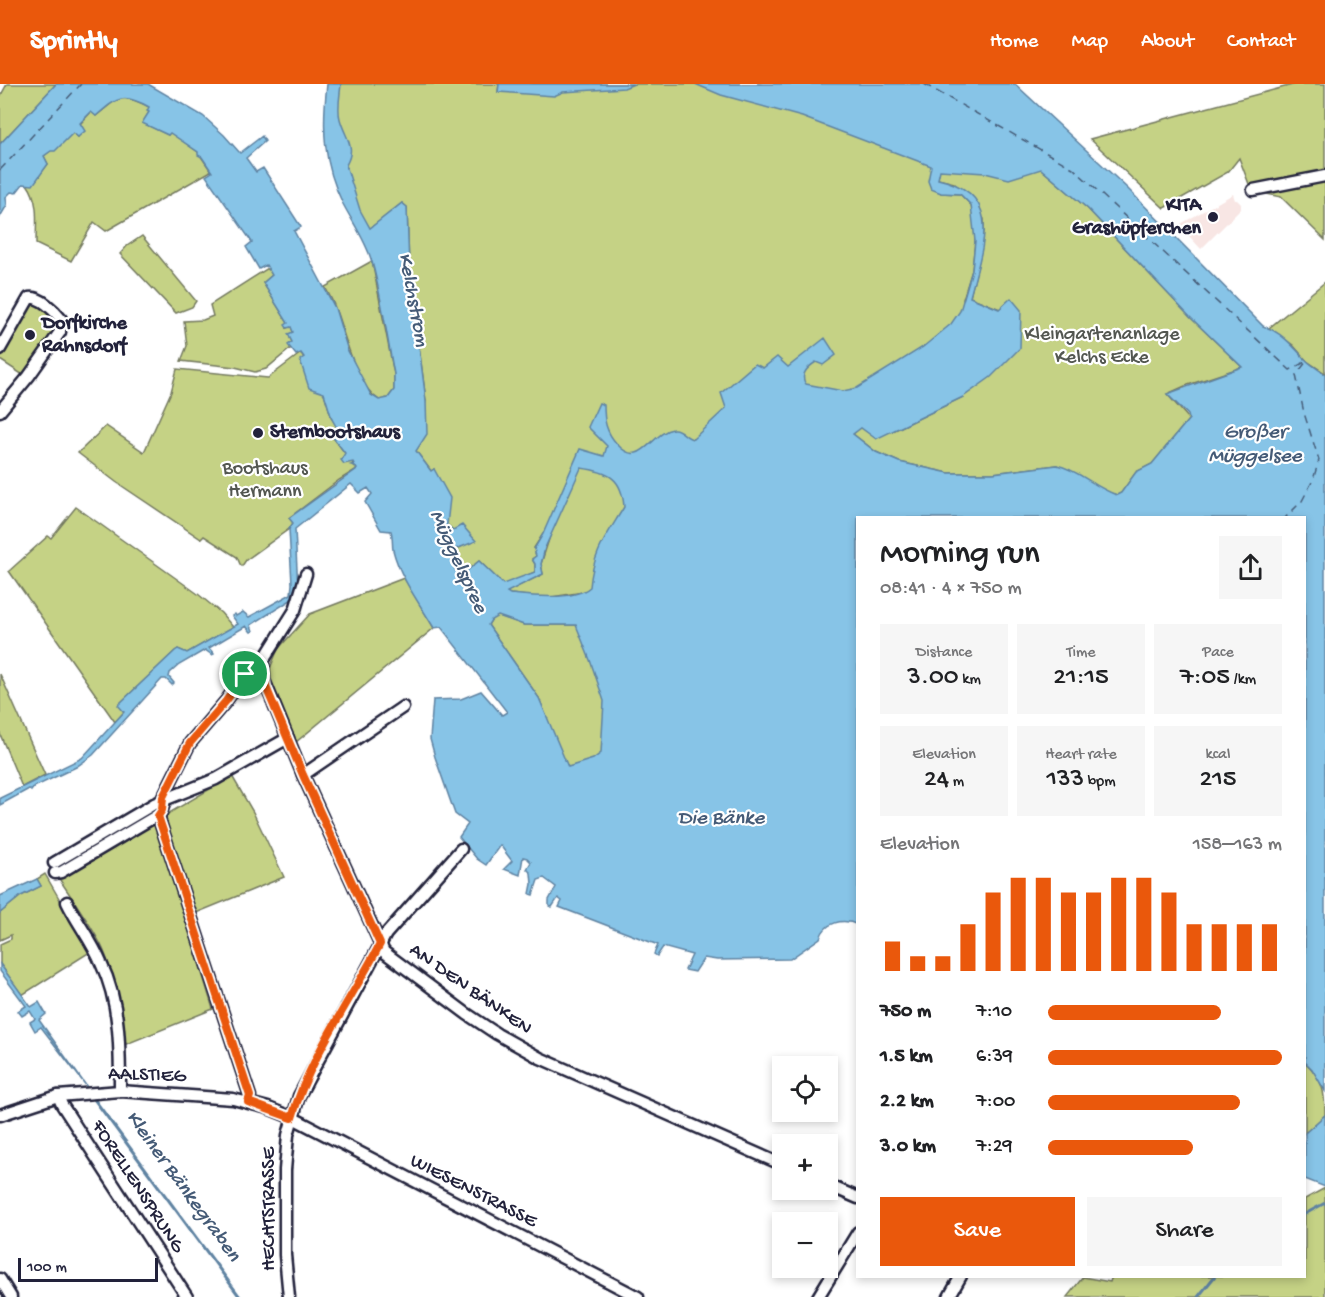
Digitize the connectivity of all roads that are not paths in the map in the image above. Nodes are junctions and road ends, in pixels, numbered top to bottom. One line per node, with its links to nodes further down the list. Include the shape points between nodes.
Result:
1 (1325, 176): 2 (street)
2 (1254, 190)
3 (0, 349): 4 (street, via 28,298 39,299 61,319 60,332)
4 (0, 411)
5 (306, 574): 6 (street, via 295,610)
6 (263, 662): 8 (street, AN DEN BÄNKEN, via 266,687); 9 (street, via 251,666 190,743)
7 (403, 707): 10 (street)
8 (288, 738): 10 (street, AN DEN BÄNKEN); 11 (street)
9 (174, 774): 11 (street); 12 (street)
10 (303, 775): 16 (street, AN DEN BÄNKEN)
11 (189, 790): 12 (street)
12 (163, 800): 13 (street); 13 (street, via 54,868 60,872)
13 (158, 816): 19 (street, via 250,1096)
14 (461, 849): 16 (street, HECHTSTRASSE)
15 (67, 902): 17 (street, via 103,966 111,993 120,1047)
16 (380, 944): 21 (street, HECHTSTRASSE, via 311,1070); 22 (street, AN DEN BÄNKEN, via 384,952 467,1014 540,1058)
17 (120, 1091): 18 (street, AALSTIEG); 19 (street, AALSTIEG)
18 (58, 1096): 20 (street, AALSTIEG); 29 (street, FORELLENSPRUNG)
19 (248, 1102): 21 (street, AALSTIEG)
20 (0, 1115)
21 (292, 1118): 30 (street, HECHTSTRASSE, via 284,1191); 31 (street, WIESENSTRASSE)
22 (772, 1160)
23 (838, 1189): 24 (street)
24 (856, 1197)
25 (856, 1235): 32 (street)
26 (960, 1278): 33 (street)
27 (0, 1279): 28 (street)
28 (11, 1297)
29 (187, 1297)
30 (289, 1297)
31 (638, 1297)
32 (818, 1297)
33 (949, 1297)

